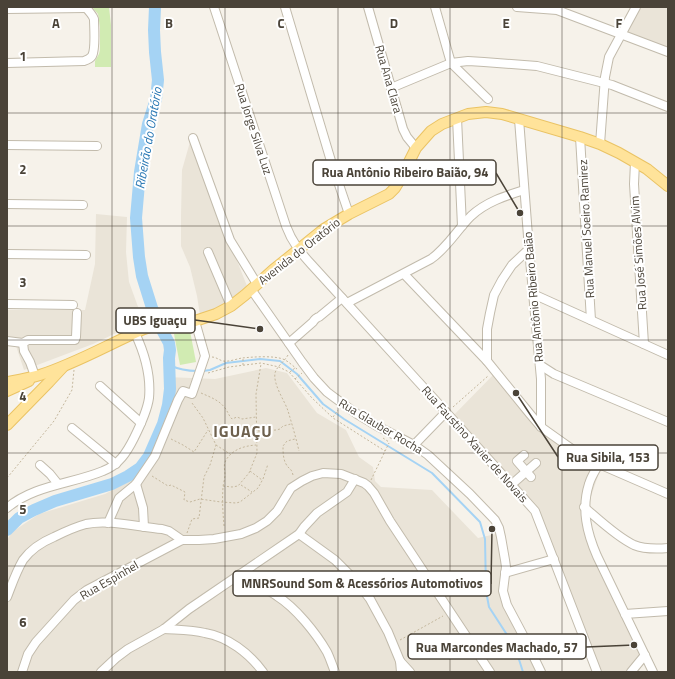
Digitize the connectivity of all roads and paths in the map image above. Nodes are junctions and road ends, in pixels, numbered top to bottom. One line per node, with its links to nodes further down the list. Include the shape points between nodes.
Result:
1 (85, 7): 9 (street); 12 (street, via 94,19 94,50 89,59)
2 (214, 7): 33 (street, Rua Jorge Silva Luz, via 286,226)
3 (285, 7): 31 (street)
4 (368, 7): 15 (street, Rua Ana Clara)
5 (435, 7): 13 (street)
6 (517, 7): 8 (street)
7 (636, 7): 10 (street)
8 (557, 8): 10 (street)
9 (7, 9)
10 (621, 34): 11 (street); 14 (street, via 609,57)
11 (668, 52)
12 (7, 62)
13 (451, 63): 14 (street, via 468,61 537,66); 15 (street); 16 (street)
14 (605, 83): 17 (street); 22 (street)
15 (391, 88): 25 (street, Rua Ana Clara, via 403,129)
16 (488, 100)
17 (668, 107)
18 (457, 118): 19 (main road, Avenida do Oratório, via 486,112); 25 (main road, Avenida do Oratório, via 431,131); 32 (street)
19 (519, 119): 20 (main road, Avenida do Oratório); 28 (street, Rua Antônio Ribeiro Baião)
20 (580, 137): 22 (main road, Avenida do Oratório); 46 (street, Rua Manuel Soeiro Ramirez)
21 (193, 138): 39 (street, Rua Glauber Rocha, via 230,240)
22 (600, 144): 26 (main road, Avenida do Oratório)
23 (7, 145): 24 (street)
24 (97, 146)
25 (416, 148): 31 (main road, Avenida do Oratório, via 396,188)
26 (635, 162): 27 (main road, Avenida do Oratório); 52 (street, Rua José Simões Alvim, via 634,184)
27 (668, 186)
28 (524, 190): 32 (street, via 494,200 482,207); 34 (street, Rua Antônio Ribeiro Baião)
29 (7, 204): 30 (street)
30 (83, 205)
31 (349, 214): 33 (main road, Avenida do Oratório)
32 (462, 226): 38 (street, via 438,254)
33 (298, 249): 39 (main road, Avenida do Oratório); 41 (street, Rua Faustino Xavier de Novais)
34 (529, 249): 40 (street, Rua Antônio Ribeiro Baião); 57 (street, via 512,265 494,295 488,329)
35 (208, 252): 44 (street)
36 (7, 254): 37 (street)
37 (86, 255)
38 (404, 274): 41 (street); 57 (street)
39 (254, 286): 44 (main road, Avenida do Oratório); 51 (street, Rua Glauber Rocha)
40 (533, 294): 46 (street); 60 (street, Rua Antônio Ribeiro Baião)
41 (344, 300): 51 (street, via 319,317); 76 (street, Rua Faustino Xavier de Novais)
42 (7, 304): 43 (street)
43 (72, 305)
44 (231, 306): 47 (main road, Avenida do Oratório)
45 (77, 313): 50 (street, via 75,340 28,340)
46 (591, 320): 52 (street)
47 (192, 322): 48 (main road, Avenida do Oratório, via 150,327); 54 (street)
48 (140, 331): 58 (main road, Avenida do Oratório); 80 (street, via 149,398)
49 (7, 341): 50 (street)
50 (23, 343): 68 (street, via 24,351)
51 (289, 343): 92 (street, Rua Glauber Rocha, via 314,378 334,398 377,426)
52 (644, 344): 53 (street)
53 (668, 355)
54 (205, 356): 55 (path, via 215,357 221,361); 67 (street)
55 (243, 358): 56 (path, via 272,356); 61 (path)
56 (285, 360): 62 (path); 64 (path)
57 (487, 361): 65 (street)
58 (74, 362): 63 (main road, Avenida do Oratório); 106 (path, via 72,390 54,421)
59 (262, 363): 61 (path); 62 (path); 77 (path, via 256,394)
60 (540, 365): 79 (street, via 554,374); 83 (street, Rua Antônio Ribeiro Baião)
61 (243, 366): 67 (path)
62 (279, 366): 66 (path); 82 (path, via 275,372 276,383)
63 (63, 367): 68 (main road, Avenida do Oratório); 74 (main road)
64 (295, 368): 66 (path); 69 (path, via 302,373)
65 (495, 371): 76 (path); 83 (street)
66 (289, 372): 69 (path)
67 (199, 373): 73 (street)
68 (37, 376): 70 (main road, Avenida do Oratório)
69 (295, 379): 78 (path)
70 (13, 383): 72 (main road, Avenida do Oratório); 74 (main road, via 26,394)
71 (100, 386): 80 (street)
72 (7, 391)
73 (193, 392): 77 (path, via 219,401 232,419); 85 (path, via 192,402); 87 (street, via 183,392)
74 (26, 405): 81 (main road)
75 (334, 407): 78 (path, via 339,410)
76 (446, 412): 92 (street); 112 (street, Rua Faustino Xavier de Novais)
77 (256, 417): 86 (path)
78 (333, 418): 93 (path)
79 (668, 422)
80 (141, 423): 98 (street, via 130,447)
81 (7, 424)
82 (291, 424): 86 (path, via 276,430); 88 (path)
83 (542, 427): 100 (street, via 572,450)
84 (72, 428): 98 (street)
85 (208, 429): 87 (path, via 194,452 172,439); 90 (path)
86 (257, 431): 91 (path)
87 (163, 437): 103 (street)
88 (296, 438): 94 (path); 105 (path, via 287,441 283,446 286,464)
89 (383, 438): 93 (path, via 389,443)
90 (216, 445): 95 (path); 117 (path, via 204,477)
91 (257, 445): 95 (path, via 245,446); 102 (path, via 257,453)
92 (414, 445): 128 (street, Rua Glauber Rocha, via 428,455 495,520 503,544)
93 (385, 450): 114 (path)
94 (299, 451)
95 (230, 454): 113 (path, via 225,461)
96 (524, 455): 104 (street, via 517,461)
97 (536, 463): 104 (street)
98 (116, 464): 109 (street, via 103,471)
99 (268, 464): 108 (path)
100 (599, 464): 116 (street); 119 (street, via 589,483)
101 (40, 465): 109 (street)
102 (250, 471): 108 (path); 111 (path)
103 (144, 472): 110 (street); 117 (path, via 168,486 185,492 184,500 190,502)
104 (528, 474): 112 (street)
105 (293, 475)
106 (7, 478)
107 (355, 479): 114 (street); 124 (street, via 347,492 317,513); 125 (street, via 334,473 312,476 291,488 277,511 256,528 242,534 214,539)
108 (263, 480): 115 (path)
109 (58, 484): 120 (street, via 23,497)
110 (136, 484): 121 (street, via 119,498); 123 (street, via 143,508)
111 (240, 484): 113 (path, via 235,487); 115 (path)
112 (512, 485): 127 (street, Rua Faustino Xavier de Novais, via 535,512)
113 (223, 486): 118 (path)
114 (368, 486): 131 (street)
115 (252, 492): 118 (path, via 240,502)
116 (668, 494)
117 (200, 499): 118 (path); 125 (path, via 198,518 192,519)
118 (222, 502): 122 (path)
119 (584, 507): 126 (street, via 604,525 634,545); 133 (street, via 591,541)
120 (7, 508)
121 (108, 523): 123 (street); 130 (street, via 86,524 38,545 24,559 16,572)
122 (224, 526)
123 (144, 527): 125 (street, via 169,531)
124 (299, 534): 129 (street); 135 (street, via 336,560 357,582 370,599)
125 (183, 540): 138 (street, Rua Espinhel, via 87,590 74,600 36,642 28,654)
126 (668, 548)
127 (554, 559): 128 (street); 146 (street, Rua Faustino Xavier de Novais)
128 (505, 573): 145 (street, Rua Glauber Rocha, via 503,591 506,605)
129 (240, 574): 134 (street); 141 (street, via 286,602 306,622 327,652)
130 (7, 597)
131 (450, 611): 135 (path); 144 (street)
132 (668, 611): 133 (street)
133 (625, 614): 136 (street)
134 (164, 629): 139 (street, via 128,649); 140 (street, via 204,632 219,636 248,655)
135 (393, 645): 137 (street)
136 (645, 655): 147 (street); 148 (street)
137 (400, 661): 142 (street); 143 (street)
138 (22, 672)
139 (101, 672)
140 (263, 672)
141 (335, 672)
142 (401, 672)
143 (410, 672)
144 (490, 672)
145 (541, 672)
146 (597, 672)
147 (631, 672)
148 (653, 672)

